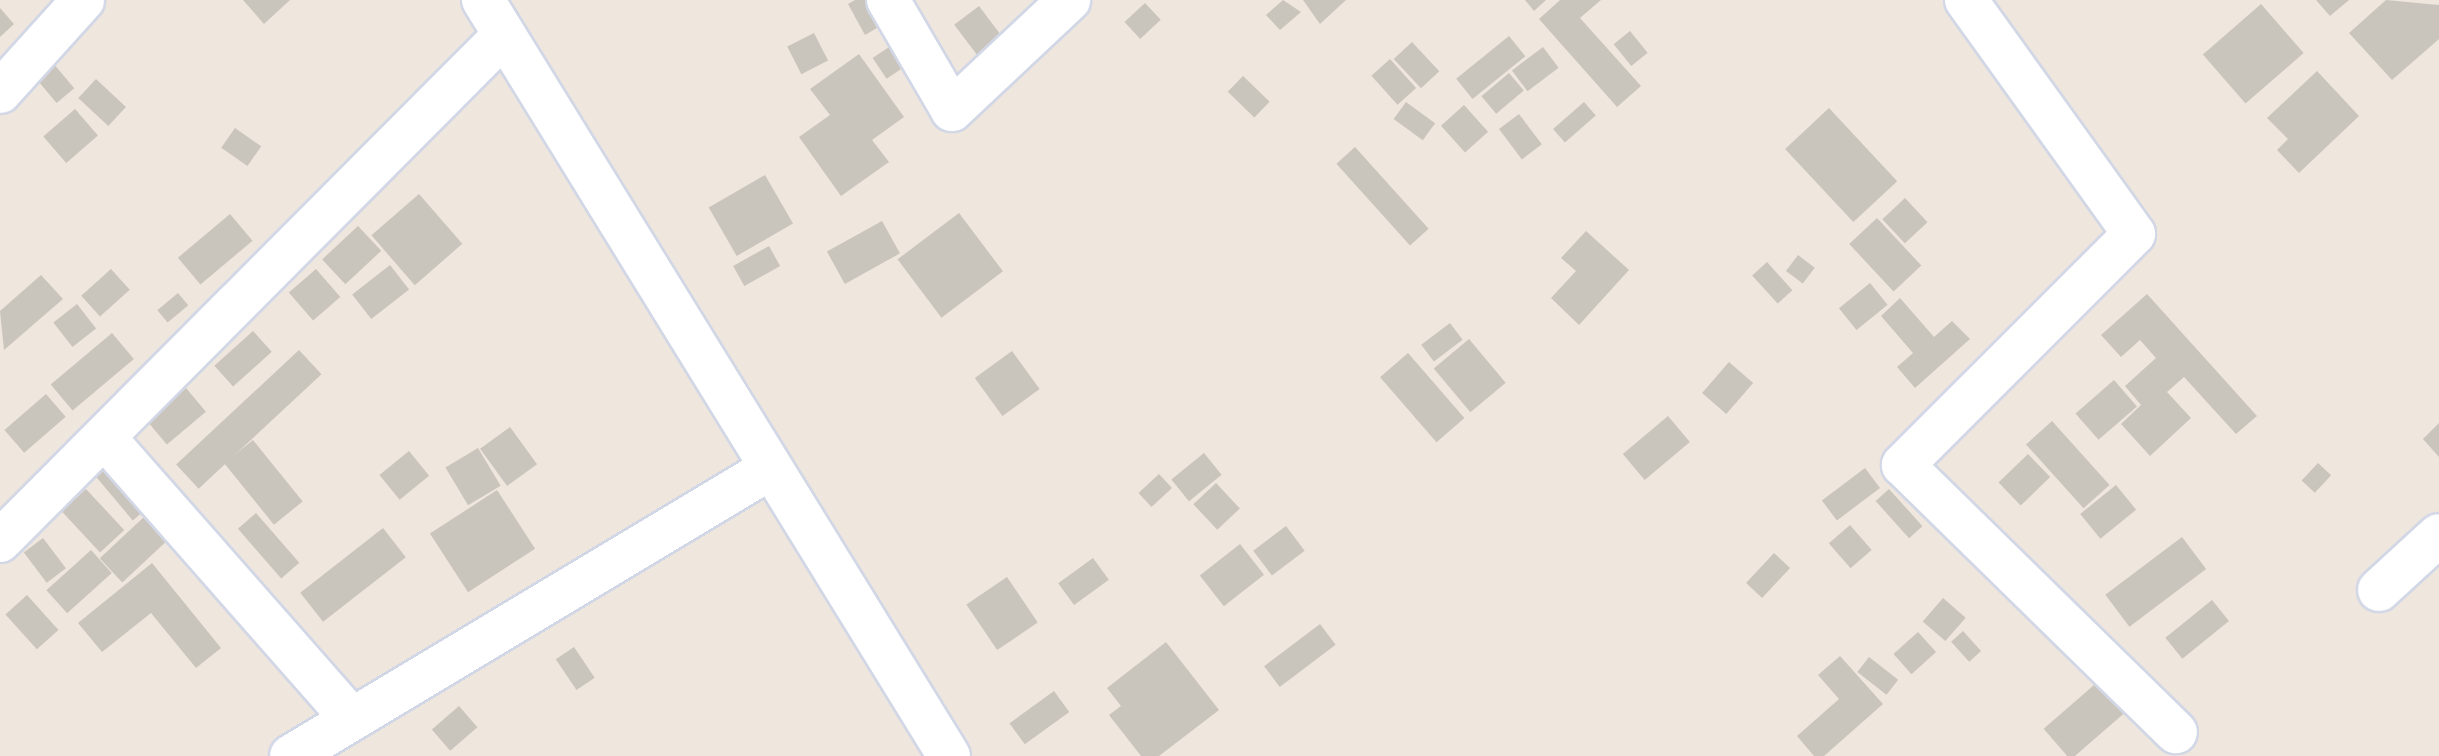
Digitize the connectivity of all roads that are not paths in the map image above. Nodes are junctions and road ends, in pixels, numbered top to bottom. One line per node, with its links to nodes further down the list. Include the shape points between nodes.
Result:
1 (83, 0): 7 (street)
2 (483, 0): 6 (street)
3 (888, 0): 4 (street, via 952,110)
4 (1069, 0)
5 (1966, 0): 14 (street, via 2134,234 1903,465)
6 (504, 35): 8 (street); 9 (street)
7 (0, 92)
8 (104, 437): 11 (street); 13 (street)
9 (771, 468): 13 (street); 16 (street)
10 (2439, 535): 12 (street)
11 (0, 541)
12 (2379, 590)
13 (349, 716): 15 (street)
14 (2176, 732)
15 (291, 756)
16 (949, 756)

